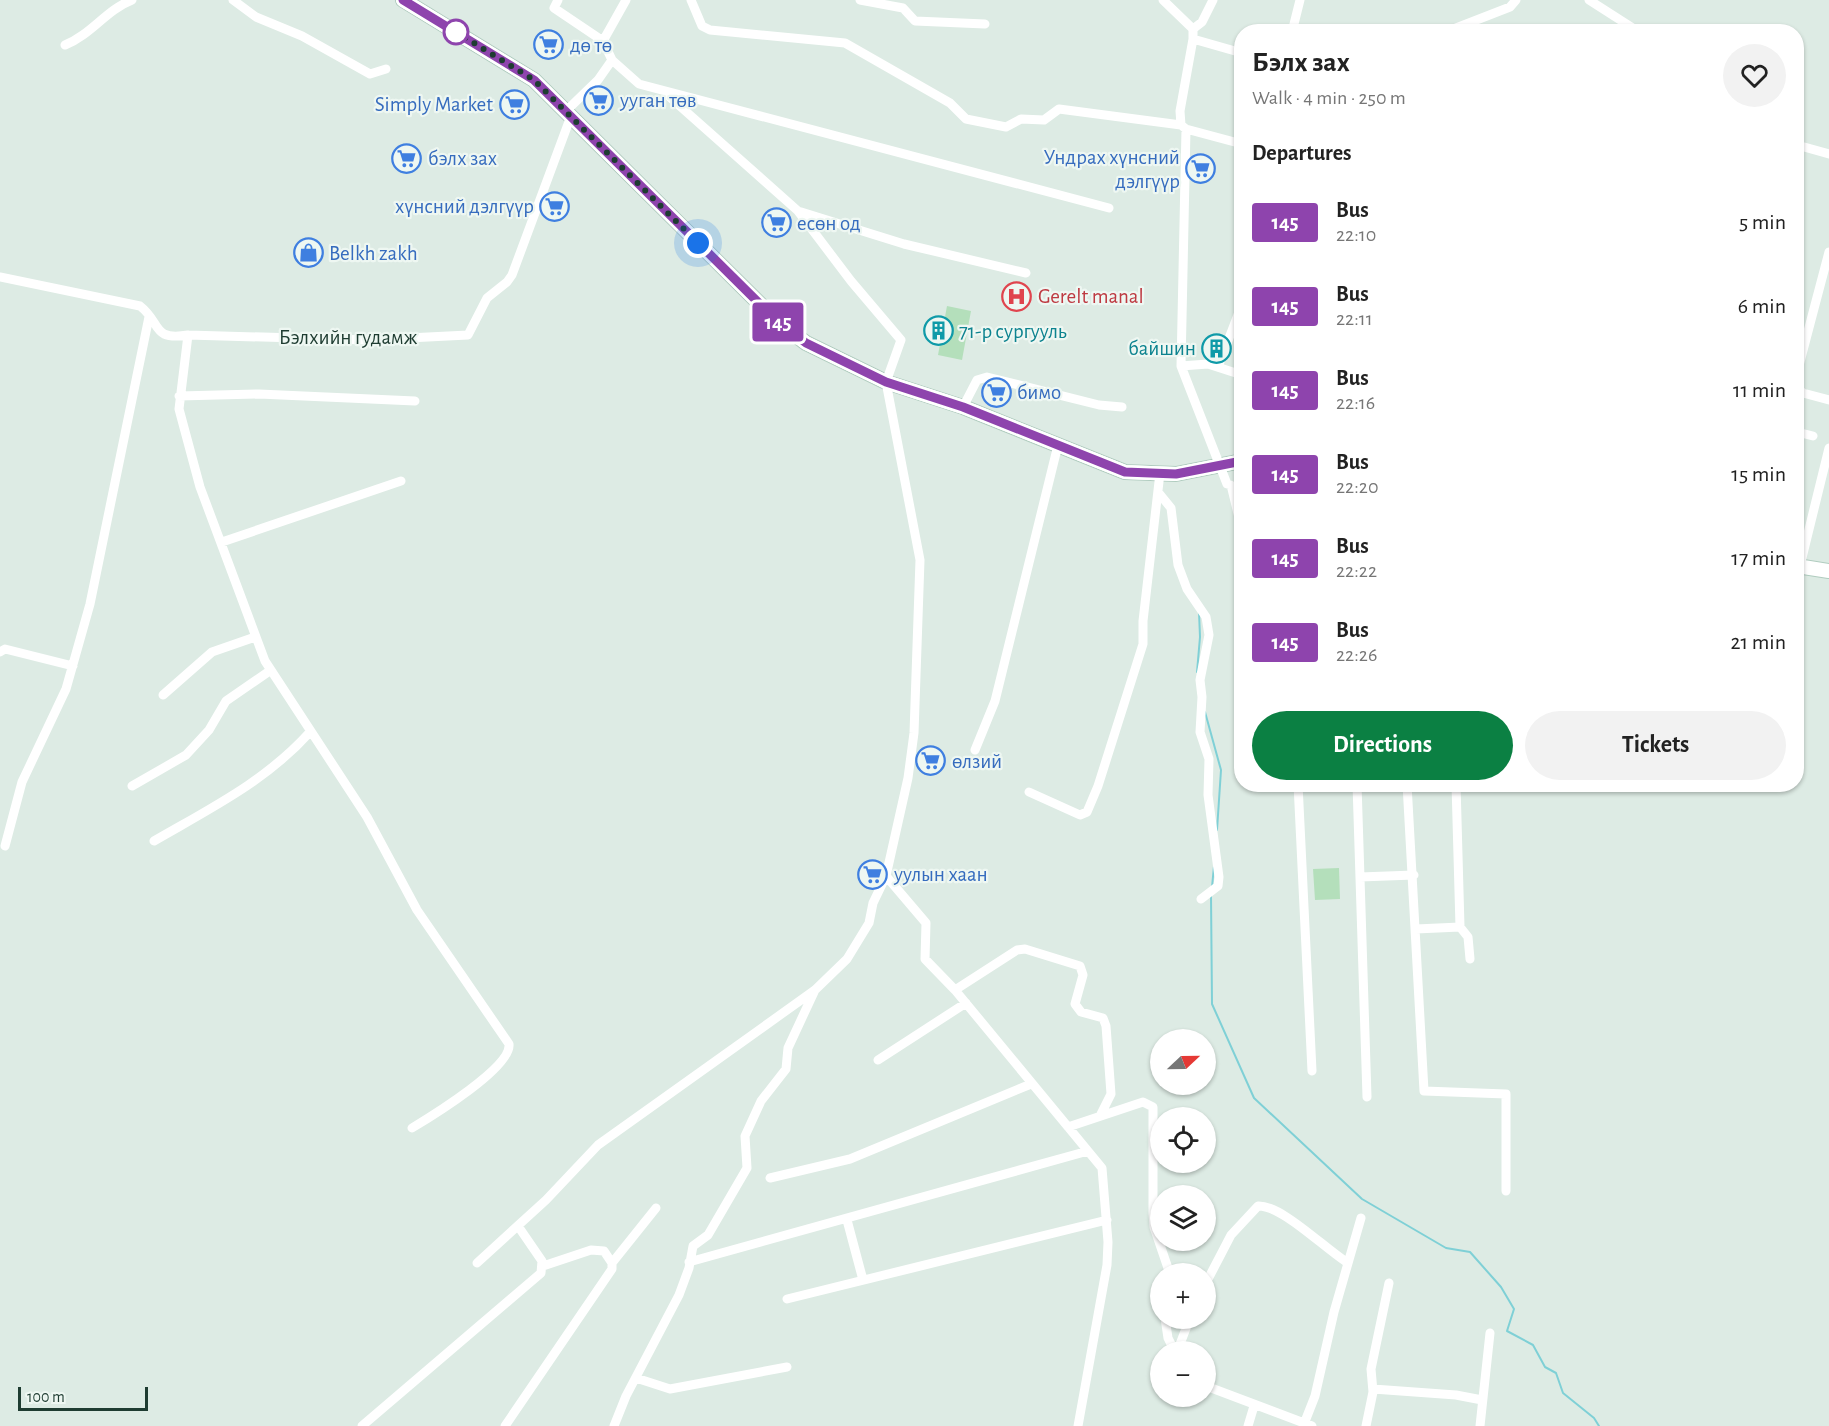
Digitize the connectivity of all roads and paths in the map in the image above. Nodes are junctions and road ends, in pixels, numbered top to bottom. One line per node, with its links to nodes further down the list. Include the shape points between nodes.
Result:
1 (132, 0): 19 (street, via 117,5 79,39)
2 (233, 0): 22 (street, via 256,17 302,36 370,74)
3 (403, 0): 24 (main road, via 534,80)
4 (558, 0): 18 (street, via 554,8)
5 (626, 0): 18 (street)
6 (690, 0): 25 (street, via 702,26 710,30 845,43 950,103 966,119 1006,127 1021,120 1044,120 1059,109)
7 (860, 0): 13 (street, via 903,8 915,21)
8 (1162, 0): 17 (street)
9 (1213, 0): 17 (street)
10 (1300, 0): 14 (street)
11 (1516, 0): 15 (street, via 1510,7)
12 (1589, 0): 16 (street)
13 (985, 24)
14 (1294, 24)
15 (1466, 24)
16 (1626, 24)
17 (1193, 34): 20 (street); 25 (street, via 1180,111)
18 (603, 41): 21 (street)
19 (65, 45)
20 (1234, 50)
21 (612, 60): 23 (street, via 639,84); 24 (street)
22 (386, 69)
23 (662, 90): 29 (street); 30 (street)
24 (568, 113): 36 (street, Бэлхийн гудамж, via 512,275 487,298 468,335 368,340); 41 (main road, via 778,322 806,343)
25 (1184, 127): 26 (street); 38 (street)
26 (1234, 142)
27 (1804, 147): 28 (street)
28 (1829, 154)
29 (1109, 208)
30 (798, 211): 32 (street, via 904,244); 41 (street, via 850,281 901,340)
31 (1829, 252): 37 (street)
32 (1026, 273)
33 (0, 277): 34 (street, Бэлхийн гудамж, via 140,306)
34 (149, 317): 36 (street, Бэлхийн гудамж, via 163,335); 64 (street, via 90,604)
35 (1234, 325): 39 (street)
36 (188, 335): 43 (street)
37 (1804, 347)
38 (1181, 366): 39 (street); 53 (street)
39 (1218, 367): 40 (street)
40 (1234, 372)
41 (886, 382): 46 (main road); 78 (street, via 920,560 914,733)
42 (1804, 393): 44 (street)
43 (179, 396): 45 (street, via 259,394); 58 (street, via 200,487)
44 (1829, 400)
45 (415, 401)
46 (963, 407): 47 (street, via 977,380 987,377 1099,405); 50 (main road)
47 (1122, 407)
48 (1804, 434): 49 (street)
49 (1813, 436)
50 (1058, 445): 54 (main road, via 1125,472); 68 (street, via 995,701)
51 (1829, 448): 59 (street)
52 (1234, 462): 53 (main road)
53 (1221, 464): 54 (main road, via 1176,474); 57 (street)
54 (1160, 473): 56 (street)
55 (401, 481): 58 (street)
56 (1158, 492): 70 (street, via 1143,644 1087,812 1080,814); 80 (street, via 1171,508 1178,565 1187,589 1206,617 1209,635 1200,680 1200,732 1209,759 1208,795 1220,868 1218,886)
57 (1234, 493)
58 (222, 542): 62 (street)
59 (1804, 543)
60 (1804, 567): 61 (main road)
61 (1829, 571)
62 (255, 637): 65 (street); 66 (street, via 212,652)
63 (0, 652): 64 (street, via 6,649)
64 (73, 666): 76 (street, via 22,782)
65 (271, 670): 67 (street); 69 (street, via 226,701 209,730 186,755)
66 (163, 695)
67 (310, 732): 75 (street, via 273,769); 93 (street, via 367,817 417,910 509,1044 507,1057 457,1100)
68 (975, 750)
69 (132, 786)
70 (1029, 792)
71 (1298, 792): 88 (street)
72 (1357, 792): 79 (street)
73 (1408, 792): 77 (street)
74 (1456, 792): 81 (street)
75 (154, 841)
76 (5, 846)
77 (1414, 875): 79 (street); 82 (street, via 1410,879)
78 (886, 876): 84 (street, via 873,903 869,923 848,959); 85 (street, via 926,923 925,959)
79 (1360, 877): 90 (street)
80 (1205, 896)
81 (1460, 927): 82 (street); 83 (street, via 1468,937)
82 (1416, 929): 96 (street, via 1424,1091 1506,1094)
83 (1470, 959)
84 (815, 990): 101 (street, via 598,1145); 102 (street, via 788,1048 786,1069 760,1101 745,1136 747,1168 708,1235 693,1246)
85 (955, 990): 86 (street); 91 (street, via 1017,950 1080,966 1083,975 1075,1004 1081,1012 1103,1018 1106,1026 1111,1094)
86 (966, 1003): 87 (street); 89 (street)
87 (878, 1060)
88 (1312, 1071)
89 (1031, 1084): 92 (street); 95 (street, via 850,1159)
90 (1367, 1097)
91 (1100, 1116): 92 (street); 105 (street, via 1143,1102 1153,1107 1152,1213)
92 (1068, 1127): 94 (street)
93 (412, 1128)
94 (1088, 1151): 99 (street); 100 (street, via 1102,1168)
95 (770, 1178)
96 (1506, 1191)
97 (656, 1208): 104 (street)
98 (1361, 1218): 106 (street)
99 (847, 1220): 102 (street); 109 (street)
100 (1107, 1220): 109 (street); 123 (street, via 1107,1265)
101 (518, 1226): 103 (street); 108 (street)
102 (689, 1262): 114 (street, via 679,1295)
103 (477, 1263)
104 (612, 1263): 108 (street, via 604,1251 591,1250); 121 (street, via 612,1269)
105 (1167, 1263)
106 (1348, 1263): 107 (street, via 1293,1220 1258,1206 1231,1235); 119 (street)
107 (1216, 1264)
108 (543, 1266): 120 (street, via 541,1273)
109 (863, 1280): 111 (street)
110 (1389, 1283): 115 (street, via 1371,1369)
111 (787, 1299)
112 (1490, 1333): 117 (street)
113 (787, 1367): 114 (street, via 670,1389)
114 (636, 1378): 122 (street)
115 (1373, 1389): 117 (street); 125 (street)
116 (1216, 1390): 118 (street)
117 (1482, 1400): 126 (street)
118 (1254, 1406): 119 (street); 124 (street)
119 (1309, 1425)
120 (363, 1426)
121 (504, 1426)
122 (614, 1426)
123 (1078, 1426)
124 (1248, 1426)
125 (1366, 1426)
126 (1480, 1426)

